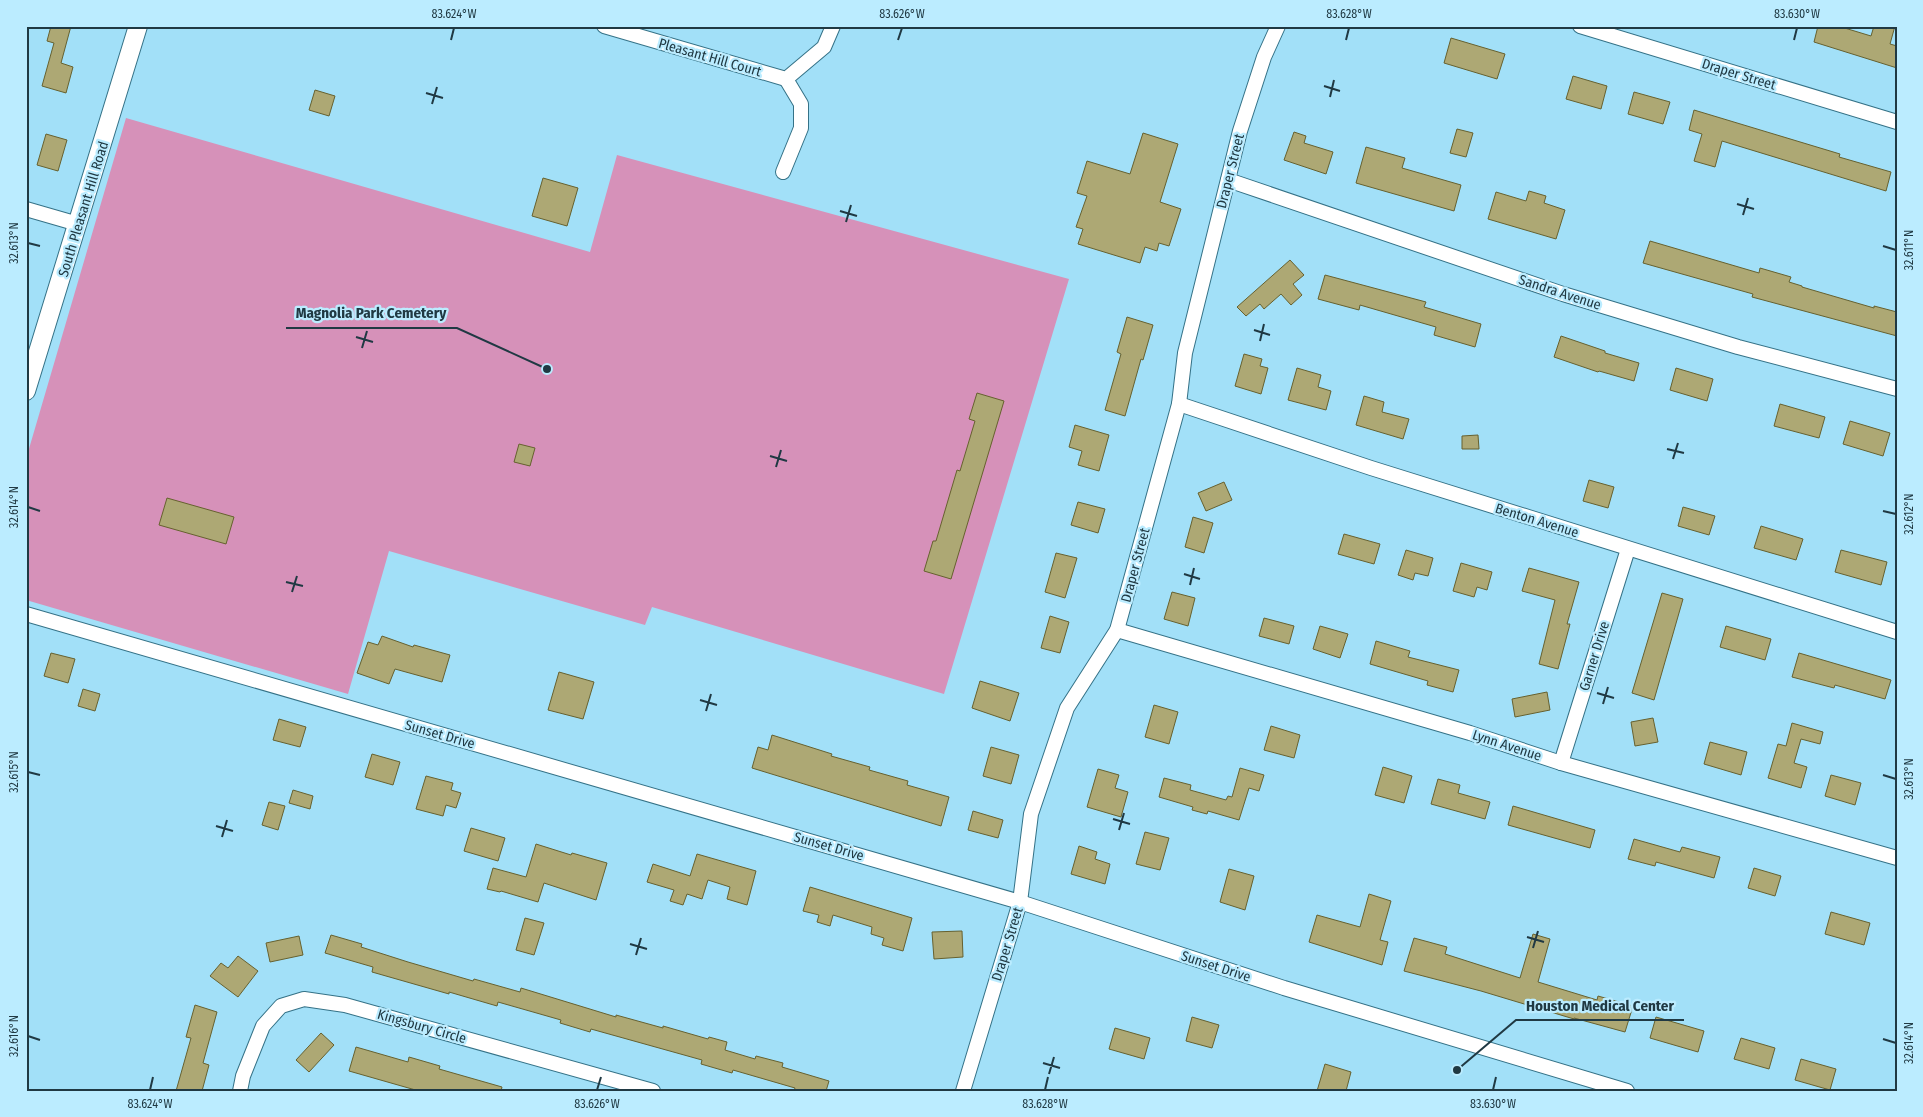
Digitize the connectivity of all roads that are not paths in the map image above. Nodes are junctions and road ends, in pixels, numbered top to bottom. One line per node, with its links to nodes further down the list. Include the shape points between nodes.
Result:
1 (138, 26): 11 (street, South Pleasant Hill Road)
2 (604, 26): 6 (street, Pleasant Hill Court)
3 (833, 26): 6 (street, via 824,47)
4 (1278, 26): 9 (street, Draper Street, via 1264,57)
5 (1580, 26): 7 (street, Draper Street)
6 (786, 79): 8 (street, via 802,104 801,128)
7 (1897, 122)
8 (783, 172)
9 (1228, 180): 12 (street, Sandra Avenue, via 1563,294 1738,347); 14 (street, Draper Street, via 1185,353)
10 (26, 209): 11 (street)
11 (78, 224): 13 (street, South Pleasant Hill Road)
12 (1897, 389)
13 (26, 390)
14 (1179, 404): 15 (street, Benton Avenue); 17 (street, Draper Street)
15 (1628, 549): 18 (street, Benton Avenue); 19 (street, Garner Drive)
16 (26, 614): 21 (street, Sunset Drive)
17 (1118, 630): 19 (street, Lynn Avenue, via 1461,730); 21 (street, Draper Street, via 1067,708 1031,814)
18 (1897, 632)
19 (1561, 764): 20 (street, Lynn Avenue)
20 (1897, 858)
21 (1020, 902): 24 (street, Draper Street); 25 (street, Sunset Drive, via 1284,988)
22 (240, 1091): 23 (street, Kingsbury Circle, via 263,1026 281,1006 304,999 345,1005)
23 (653, 1091)
24 (963, 1091)
25 (1627, 1091)

